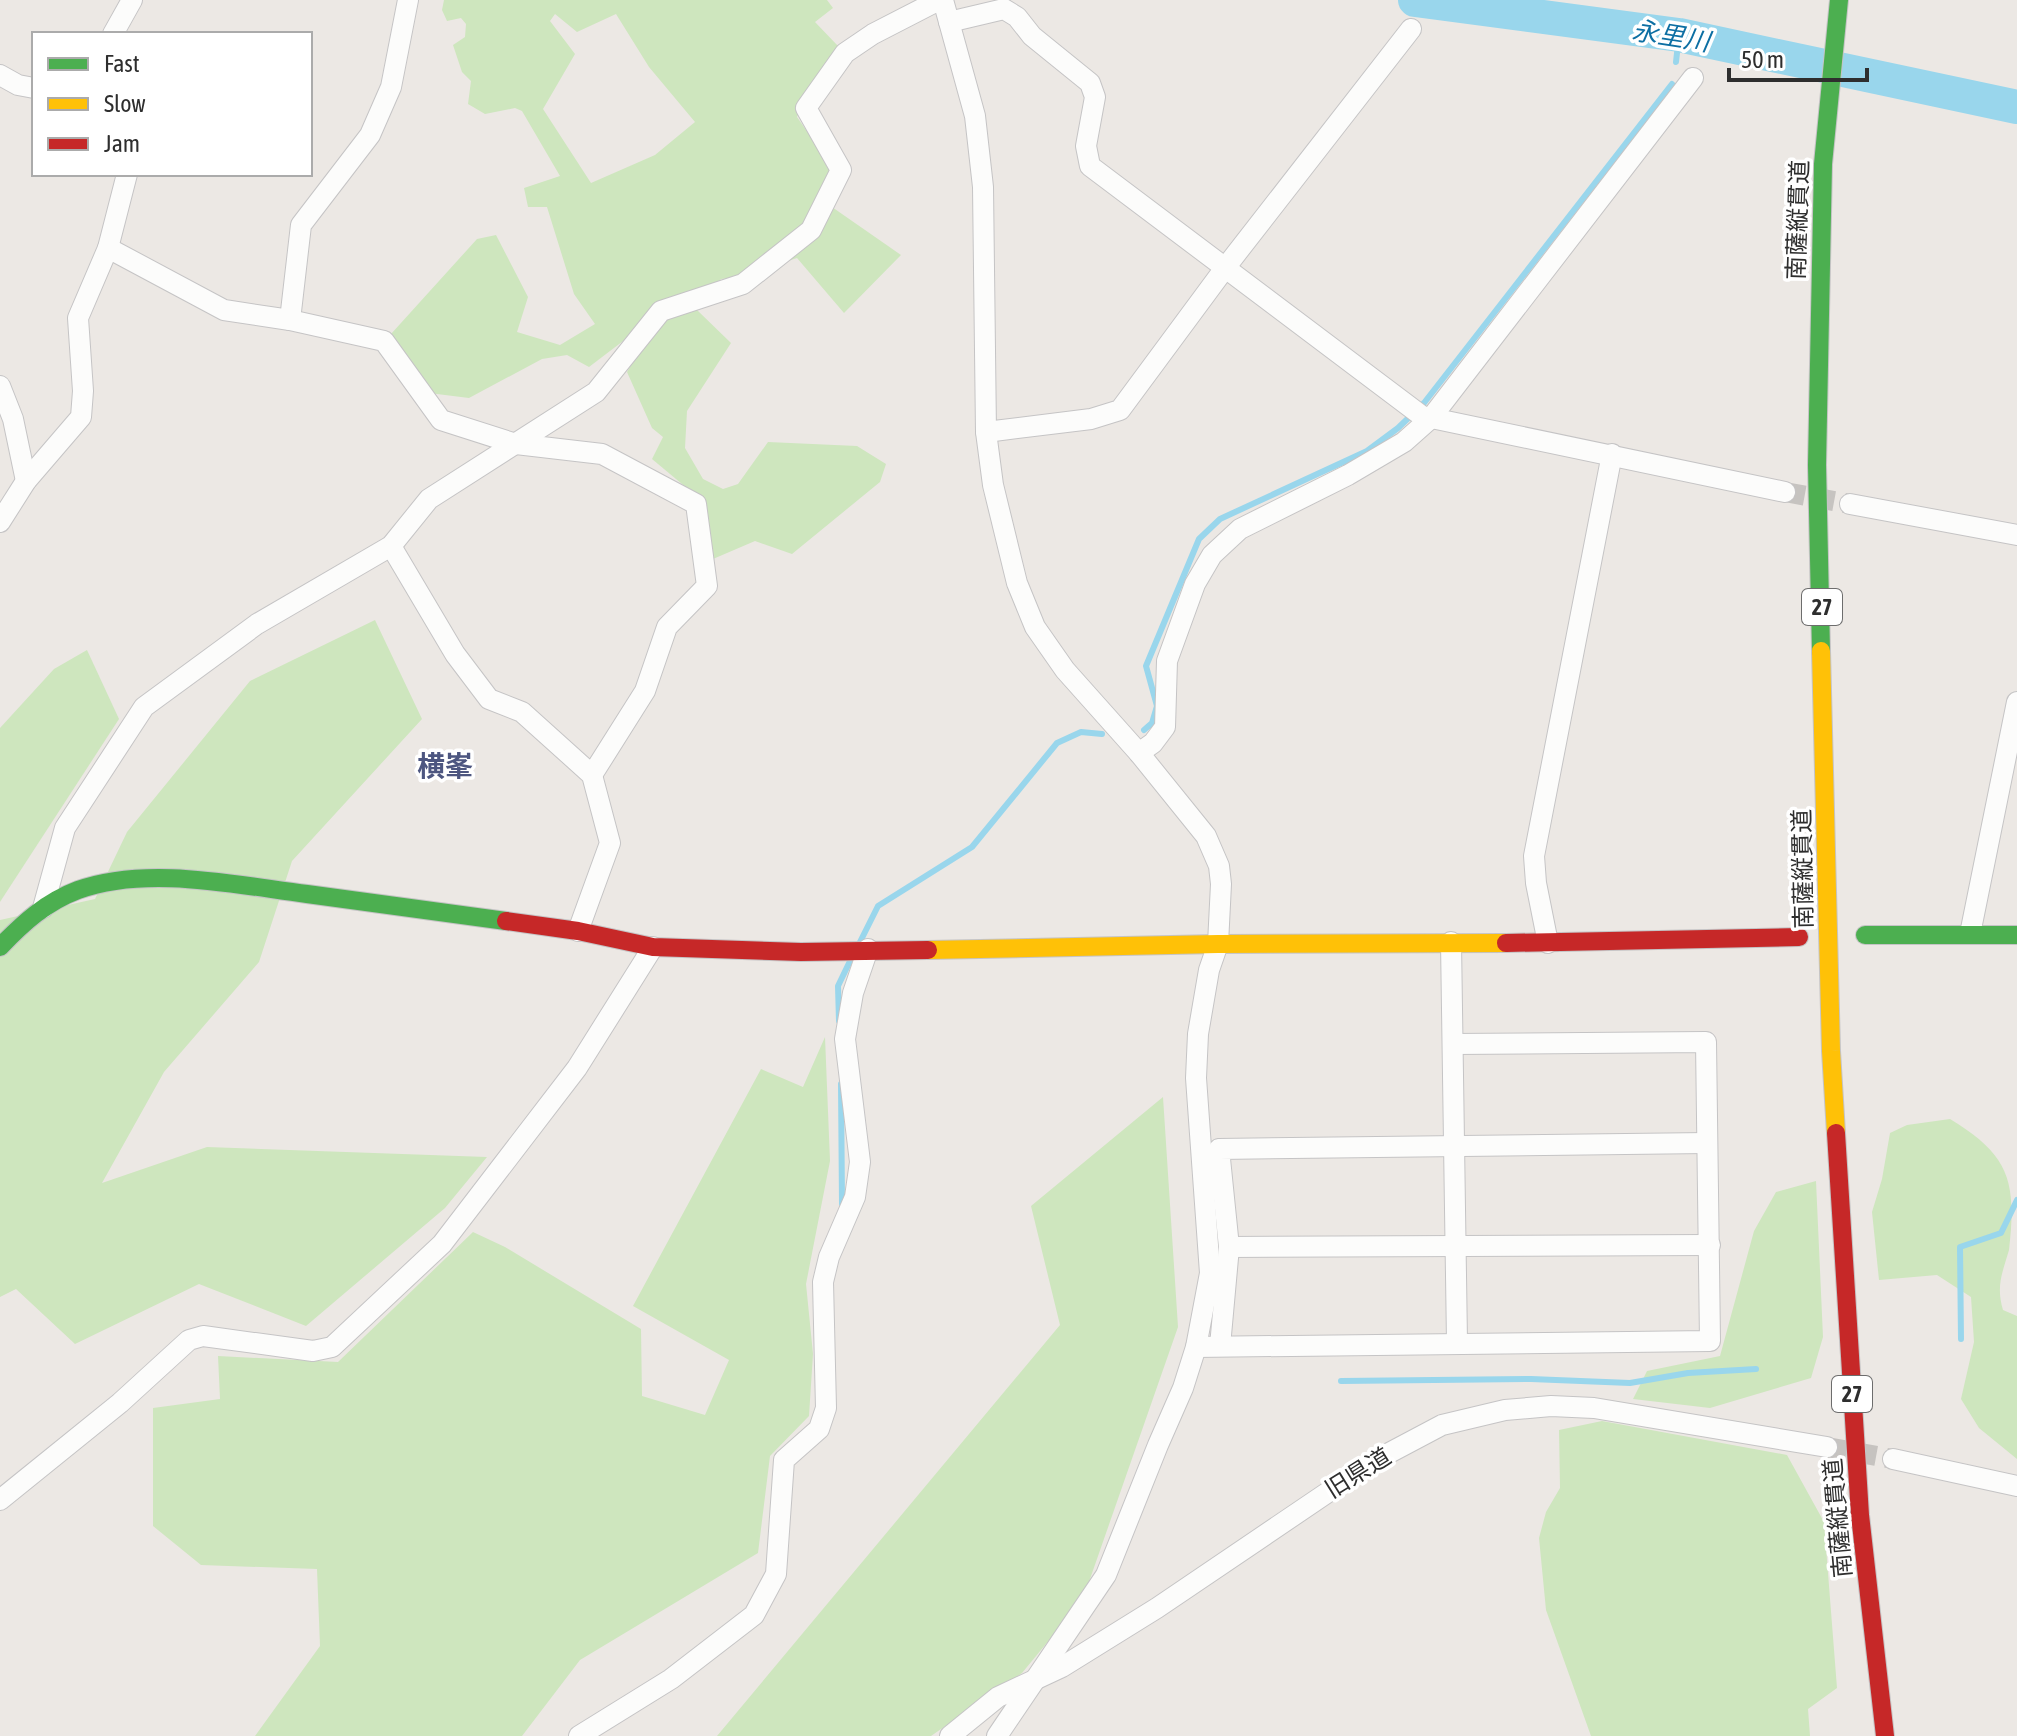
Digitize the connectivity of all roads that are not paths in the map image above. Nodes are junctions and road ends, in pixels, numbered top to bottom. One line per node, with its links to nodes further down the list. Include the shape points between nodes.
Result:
1 (132, 0): 7 (street)
2 (408, 0): 14 (street, via 391,87 370,135 301,225)
3 (941, 0): 5 (street); 18 (street, via 845,53 806,108 841,170 811,230 743,284 661,311 596,392)
4 (1839, 0): 58 (street, 南薩縦貫道 / 27, via 1823,164 1817,465 1831,1051 1860,1515)
5 (949, 22): 13 (street, via 1004,9 1017,17 1032,36 1090,83 1095,97 1086,146 1090,166); 17 (street, via 975,116 983,187)
6 (1411, 29): 13 (street)
7 (114, 32)
8 (0, 75): 10 (street)
9 (1693, 78): 16 (street)
10 (32, 88)
11 (126, 176): 12 (street)
12 (108, 248): 14 (street, via 224,310); 20 (street, via 78,318 81,417)
13 (1225, 268): 16 (street); 17 (street, via 1120,410 1091,419)
14 (290, 320): 18 (street, via 384,341 441,420)
15 (0, 386): 20 (street)
16 (1421, 414): 19 (street); 27 (street, via 1404,442 1240,529 1212,555 1195,584 1167,661 1165,727)
17 (986, 432): 27 (street, via 1017,583 1035,627 1065,670)
18 (516, 444): 25 (street, via 429,499); 28 (street, via 602,454 696,504 707,586 667,627 645,691)
19 (1612, 454): 21 (street); 36 (street, via 1534,856)
20 (26, 481): 23 (street)
21 (1785, 492)
22 (1850, 504): 24 (street)
23 (0, 522)
24 (2017, 535)
25 (391, 546): 28 (street, via 455,654 489,699 522,712); 29 (street, via 257,624 144,707 65,828)
26 (2017, 702): 31 (street)
27 (1139, 753): 37 (street, via 1213,850 1221,884)
28 (592, 775): 30 (street, via 610,843)
29 (43, 908): 30 (street, via 110,881 169,879); 38 (street)
30 (578, 931): 39 (street)
31 (1970, 934): 32 (street); 33 (street)
32 (1865, 935)
33 (2017, 935)
34 (1799, 937): 36 (street)
35 (1451, 942): 36 (street); 37 (street); 41 (street)
36 (1548, 943)
37 (1218, 944): 40 (street); 49 (street, via 1198,1034 1196,1078 1210,1273)
38 (0, 947)
39 (653, 947): 40 (street); 53 (street, via 577,1068 442,1244 332,1347 313,1351 203,1336 189,1340)
40 (858, 949): 55 (street, via 845,1039 860,1162 855,1197 823,1282 826,1408 819,1429 784,1460 776,1574 754,1615 730,1635)
41 (1453, 1044): 42 (street, via 1706,1042); 43 (street)
42 (1707, 1143): 43 (street); 44 (street)
43 (1454, 1146): 45 (street); 46 (street, via 1219,1149)
44 (1710, 1245): 45 (street); 47 (street, via 1710,1341)
45 (1455, 1246): 46 (street); 47 (street)
46 (1229, 1247): 48 (street)
47 (1457, 1342): 48 (street)
48 (1220, 1346): 49 (street)
49 (1196, 1347): 54 (street, via 1106,1575)
50 (1827, 1447): 54 (street, 旧県道, via 1594,1408 1505,1410 1442,1425 1374,1461 1157,1608)
51 (1893, 1459): 52 (street)
52 (2017, 1486)
53 (0, 1500)
54 (1034, 1680): 56 (street, 旧県道, via 998,1697); 57 (street)
55 (579, 1736)
56 (950, 1736)
57 (997, 1736)
58 (1885, 1736)

